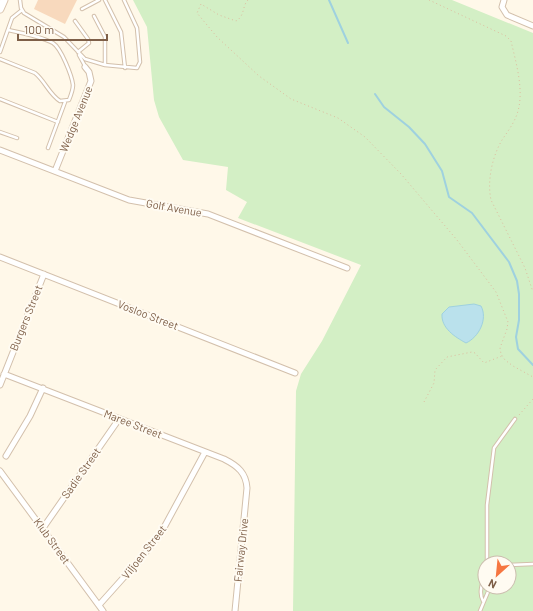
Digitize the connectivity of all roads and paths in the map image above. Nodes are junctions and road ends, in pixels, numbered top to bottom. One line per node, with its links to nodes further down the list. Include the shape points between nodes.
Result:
1 (4, 0): 9 (main road)
2 (20, 0): 11 (lane)
3 (99, 0): 10 (lane)
4 (105, 0): 21 (lane, via 121,32)
5 (124, 0): 21 (lane, via 137,28 140,62 137,68)
6 (248, 0): 34 (path, via 242,15 236,21 219,15 201,4 197,13 217,37 259,76 291,99 338,118 365,137 401,174 457,240 496,292 508,322 500,348)
7 (429, 0): 33 (path, via 506,36 511,41 520,102 512,125 496,154 489,191 525,268)
8 (504, 1): 14 (street, via 502,7 507,15)
9 (0, 9)
10 (82, 9)
11 (22, 10): 15 (lane, via 12,18); 17 (lane, via 33,20 64,36)
12 (94, 16): 19 (lane, via 105,37)
13 (75, 21): 17 (lane, via 89,43)
14 (533, 26)
15 (8, 30): 16 (lane); 23 (lane, via 45,40 59,50 73,83 69,100)
16 (0, 52)
17 (78, 52): 19 (lane, via 85,59); 20 (lane)
18 (0, 59): 23 (lane, via 40,76 55,98)
19 (105, 65): 21 (lane)
20 (85, 67): 29 (street, Wedge Avenue, via 90,84)
21 (125, 68)
22 (0, 99): 24 (lane)
23 (65, 102): 24 (lane)
24 (58, 122): 27 (lane)
25 (0, 132): 26 (lane)
26 (17, 138)
27 (48, 148)
28 (0, 150): 29 (street, Golf Avenue)
29 (55, 171): 31 (street, Golf Avenue, via 129,200 208,214)
30 (0, 256): 32 (street, Vosloo Street)
31 (347, 268)
32 (44, 274): 35 (street, Vosloo Street); 36 (street, Burgers Street)
33 (533, 292)
34 (502, 356): 37 (path, via 513,366); 41 (path, via 484,363 472,352 447,357 435,370 434,383)
35 (295, 373)
36 (4, 374): 38 (street, Burgers Street); 39 (street, Maree Street)
37 (533, 377)
38 (0, 386)
39 (43, 388): 43 (street, Maree Street); 45 (street)
40 (533, 399): 42 (path)
41 (424, 402)
42 (515, 418): 49 (lane, via 494,448 487,505)
43 (119, 419): 44 (street, Maree Street); 48 (street, Sadie Street)
44 (205, 452): 47 (street, Maree Street, via 237,466 245,475); 55 (street, Viljoen Street, via 161,533)
45 (6, 456)
46 (0, 471): 48 (street, Klub Street)
47 (247, 488): 57 (street, Fairway Drive)
48 (43, 528): 55 (street, Klub Street)
49 (487, 555)
50 (533, 564): 51 (lane)
51 (517, 565)
52 (480, 595): 54 (lane)
53 (486, 595): 54 (lane)
54 (483, 601): 58 (lane)
55 (99, 606): 56 (street, Klub Street)
56 (104, 611)
57 (235, 611)
58 (480, 611)

